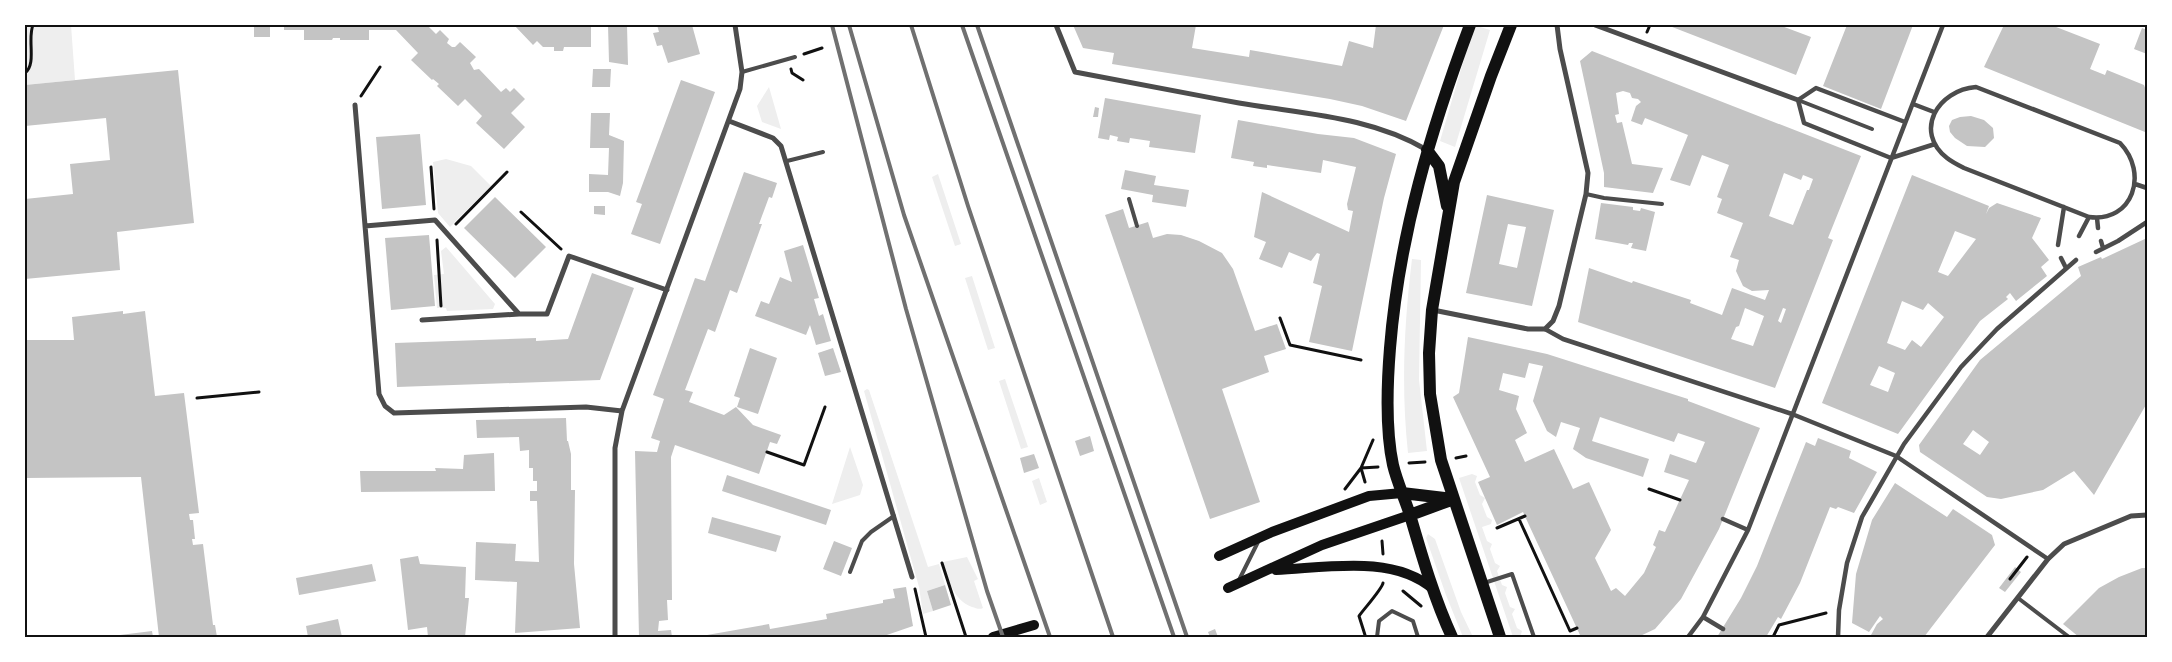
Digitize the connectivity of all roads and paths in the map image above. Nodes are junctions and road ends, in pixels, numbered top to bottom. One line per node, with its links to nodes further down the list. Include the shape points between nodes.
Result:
1 (33, 25): 9 (path)
2 (735, 25): 14 (street)
3 (1056, 25): 24 (street, via 1074,72 1352,121 1411,140)
4 (1470, 25): 24 (main road)
5 (1511, 25): 36 (main road, via 1456,177)
6 (1557, 25): 31 (street, via 1588,174)
7 (1595, 25): 16 (street)
8 (1943, 25): 17 (street)
9 (31, 30): 10 (path); 15 (path, via 32,57)
10 (35, 33)
11 (822, 48): 12 (path)
12 (795, 57): 14 (lane)
13 (380, 67): 18 (path)
14 (742, 72): 20 (street, via 740,89)
15 (25, 73)
16 (1798, 100): 21 (street, via 1816,88); 22 (lane); 26 (street, via 1804,123)
17 (1913, 104): 19 (street); 21 (street)
18 (356, 105): 40 (street)
19 (1934, 112): 23 (street, via 1932,125); 29 (street, via 1957,90 1984,89 2120,143 2132,158)
20 (729, 120): 27 (street, via 773,138 782,146); 53 (street)
21 (1905, 122): 26 (street)
22 (1872, 129)
23 (1936, 144): 26 (street); 34 (street, via 1945,157 1964,168)
24 (1427, 150): 36 (main road, via 1439,166); 74 (main road, via 1402,251 1389,358 1388,402 1393,465)
25 (823, 152): 27 (lane)
26 (1892, 158): 64 (street)
27 (787, 161): 80 (street)
28 (507, 172): 43 (path)
29 (2135, 184): 30 (street); 38 (street, via 2122,207 2107,217)
30 (2147, 188)
31 (1586, 194): 33 (lane); 58 (street, via 1559,306)
32 (1129, 199): 41 (lane)
33 (1662, 204)
34 (2064, 207): 37 (street); 46 (street)
35 (521, 212): 49 (path)
36 (1448, 214): 54 (main road)
37 (2089, 217): 38 (street); 44 (street)
38 (2097, 218): 42 (street)
39 (2147, 222): 47 (street)
40 (365, 226): 43 (street, via 435,220); 63 (street, via 379,394 389,409 394,412 586,407)
41 (1138, 226)
42 (2098, 228)
43 (446, 233): 55 (street)
44 (2079, 236)
45 (2101, 240): 47 (street)
46 (2058, 245)
47 (2103, 248): 48 (street)
48 (2096, 252)
49 (569, 256): 53 (street); 55 (street, via 547,314)
50 (2061, 258): 52 (street)
51 (2076, 260): 52 (street)
52 (2066, 268): 67 (street, via 1996,329 1962,367)
53 (667, 290): 63 (street)
54 (1432, 310): 58 (street, via 1528,329); 75 (main road, via 1429,353 1431,402 1439,451)
55 (519, 314): 57 (street)
56 (1280, 318): 59 (path, via 1290,345)
57 (422, 320)
58 (1546, 329): 64 (street, via 1563,339)
59 (1361, 360)
60 (258, 392): 61 (path)
61 (197, 398)
62 (825, 407): 66 (path, via 804,465)
63 (622, 411): 107 (street, via 615,448)
64 (1792, 414): 67 (street); 85 (street)
65 (1374, 435): 71 (path)
66 (766, 452)
67 (1896, 456): 90 (street); 102 (street, via 1862,517 1847,563)
68 (1428, 461): 69 (path)
69 (1409, 463)
70 (1374, 467): 71 (path)
71 (1362, 468): 72 (path); 77 (path)
72 (1365, 482)
73 (1649, 489): 76 (path)
74 (1402, 493): 75 (main road); 77 (main road, via 1369,496); 78 (main road)
75 (1453, 499): 78 (main road); 97 (main road)
76 (1680, 500)
77 (1329, 510): 86 (main road)
78 (1410, 515): 93 (main road, via 1322,545); 100 (main road)
79 (2147, 515): 90 (street, via 2131,516 2064,544)
80 (894, 516): 94 (lane, via 862,541); 95 (street)
81 (1525, 516): 82 (path)
82 (1519, 519): 84 (path); 105 (path, via 1570,632)
83 (1723, 519): 85 (street)
84 (1497, 528)
85 (1748, 530): 103 (street)
86 (1261, 537): 88 (main road); 99 (lane)
87 (1381, 538): 89 (path)
88 (1219, 556)
89 (1384, 556)
90 (2048, 558): 101 (street)
91 (942, 563): 109 (path)
92 (2017, 569): 96 (path)
93 (1270, 571): 99 (main road); 100 (main road, via 1384,567 1415,576)
94 (850, 572)
95 (912, 577): 108 (path)
96 (2010, 579)
97 (1482, 584): 115 (main road); 116 (lane, via 1512,574)
98 (1383, 585): 111 (path, via 1359,616)
99 (1232, 586)
100 (1433, 589): 114 (main road)
101 (2018, 598): 120 (street); 121 (lane)
102 (1839, 610): 118 (path, via 1779,625); 119 (street)
103 (1703, 617): 106 (street); 117 (street)
104 (1034, 625): 110 (main road)
105 (1577, 628)
106 (1723, 629)
107 (615, 637)
108 (926, 637)
109 (966, 637)
110 (992, 637)
111 (1365, 637)
112 (1377, 637): 113 (lane, via 1380,621 1392,611 1413,621)
113 (1418, 637)
114 (1452, 637)
115 (1500, 637)
116 (1534, 637)
117 (1688, 637)
118 (1773, 637)
119 (1838, 637)
120 (1987, 637)
121 (2069, 637)

